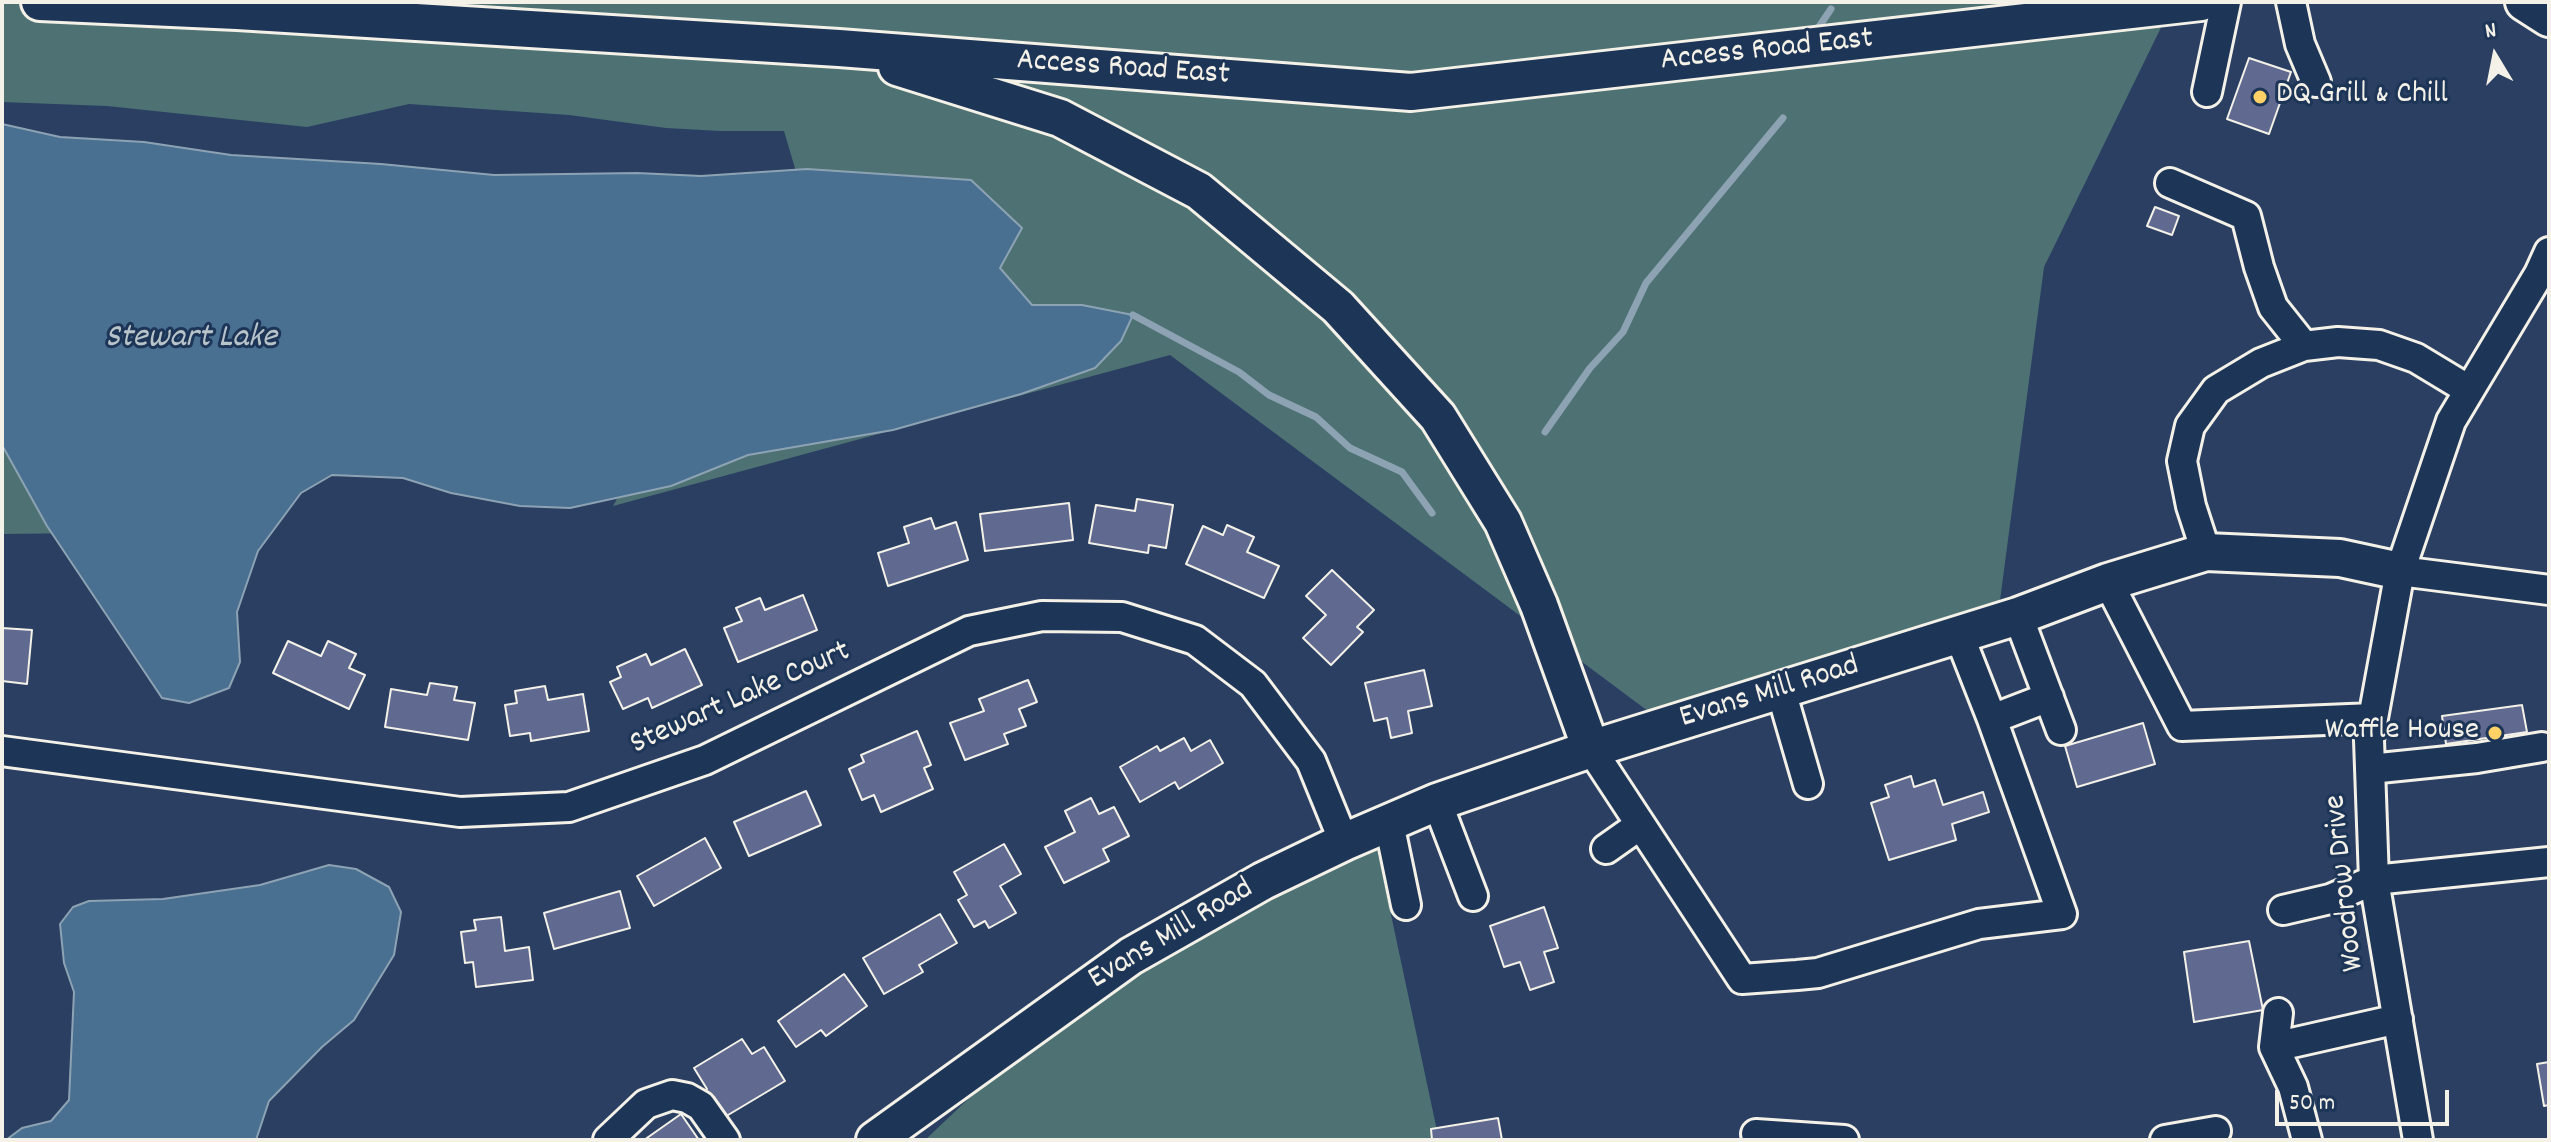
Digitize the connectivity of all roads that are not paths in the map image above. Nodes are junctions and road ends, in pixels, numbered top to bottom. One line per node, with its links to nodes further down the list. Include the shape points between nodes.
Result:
1 (40, 2): 6 (main road, Access Road East)
2 (2226, 2): 11 (street)
3 (2291, 2): 10 (street)
4 (2524, 2): 8 (main road)
5 (2185, 3): 9 (main road, Access Road East, via 1411,92)
6 (247, 7): 7 (main road, Access Road East)
7 (404, 12): 9 (main road, Access Road East)
8 (2549, 18)
9 (839, 48): 28 (main road, via 1060,118 1199,191 1338,307 1438,417 1503,522)
10 (2316, 82)
11 (2207, 92)
12 (2170, 183): 14 (street, via 2246,216 2273,307)
13 (2546, 268): 15 (street)
14 (2304, 346): 15 (street, via 2379,345 2416,358); 16 (street, via 2261,363 2216,390 2190,426 2182,461)
15 (2469, 390): 17 (street, via 2451,421)
16 (2206, 552): 17 (main road, Evans Mill Road, via 2340,558); 18 (main road, Evans Mill Road)
17 (2400, 571): 19 (street); 24 (street, Woodrow Drive)
18 (2108, 582): 20 (main road, Evans Mill Road); 24 (street, via 2182,726)
19 (2549, 590)
20 (2018, 616): 21 (main road, Evans Mill Road); 23 (street)
21 (1959, 635): 22 (main road, Evans Mill Road); 25 (street)
22 (1781, 691): 28 (main road, Evans Mill Road); 31 (street)
23 (2049, 697): 25 (street); 26 (street)
24 (2373, 718): 30 (street, Woodrow Drive)
25 (1992, 719): 34 (street, via 2062,914 1979,924 1872,947 1818,973 1742,979)
26 (2061, 730)
27 (2542, 747): 30 (street)
28 (1591, 749): 32 (main road, Evans Mill Road); 34 (street)
29 (2, 751): 35 (street, Stewart Lake Court, via 460,812 569,807 705,760 969,631 1042,616 1122,617 1195,640 1253,684 1311,761)
30 (2370, 769): 38 (street, Woodrow Drive)
31 (1808, 784)
32 (1437, 802): 33 (main road, Evans Mill Road); 39 (street)
33 (1389, 823): 35 (main road, Evans Mill Road); 40 (street)
34 (1640, 825): 36 (street)
35 (1344, 842): 49 (main road, Evans Mill Road, via 1131,956)
36 (1606, 849)
37 (2549, 862): 38 (street)
38 (2374, 880): 41 (street, via 2330,899); 43 (street, Woodrow Drive)
39 (1473, 896)
40 (1406, 905)
41 (2283, 910)
42 (2278, 1013): 44 (street)
43 (2398, 1019): 44 (street); 53 (street, Woodrow Drive)
44 (2274, 1047): 52 (street, via 2293,1087)
45 (2216, 1131): 51 (street)
46 (1756, 1134): 50 (street)
47 (608, 1140): 48 (street, via 646,1104 672,1095 701,1106)
48 (725, 1140)
49 (875, 1140)
50 (1844, 1140)
51 (2165, 1140)
52 (2307, 1140)
53 (2418, 1140)

